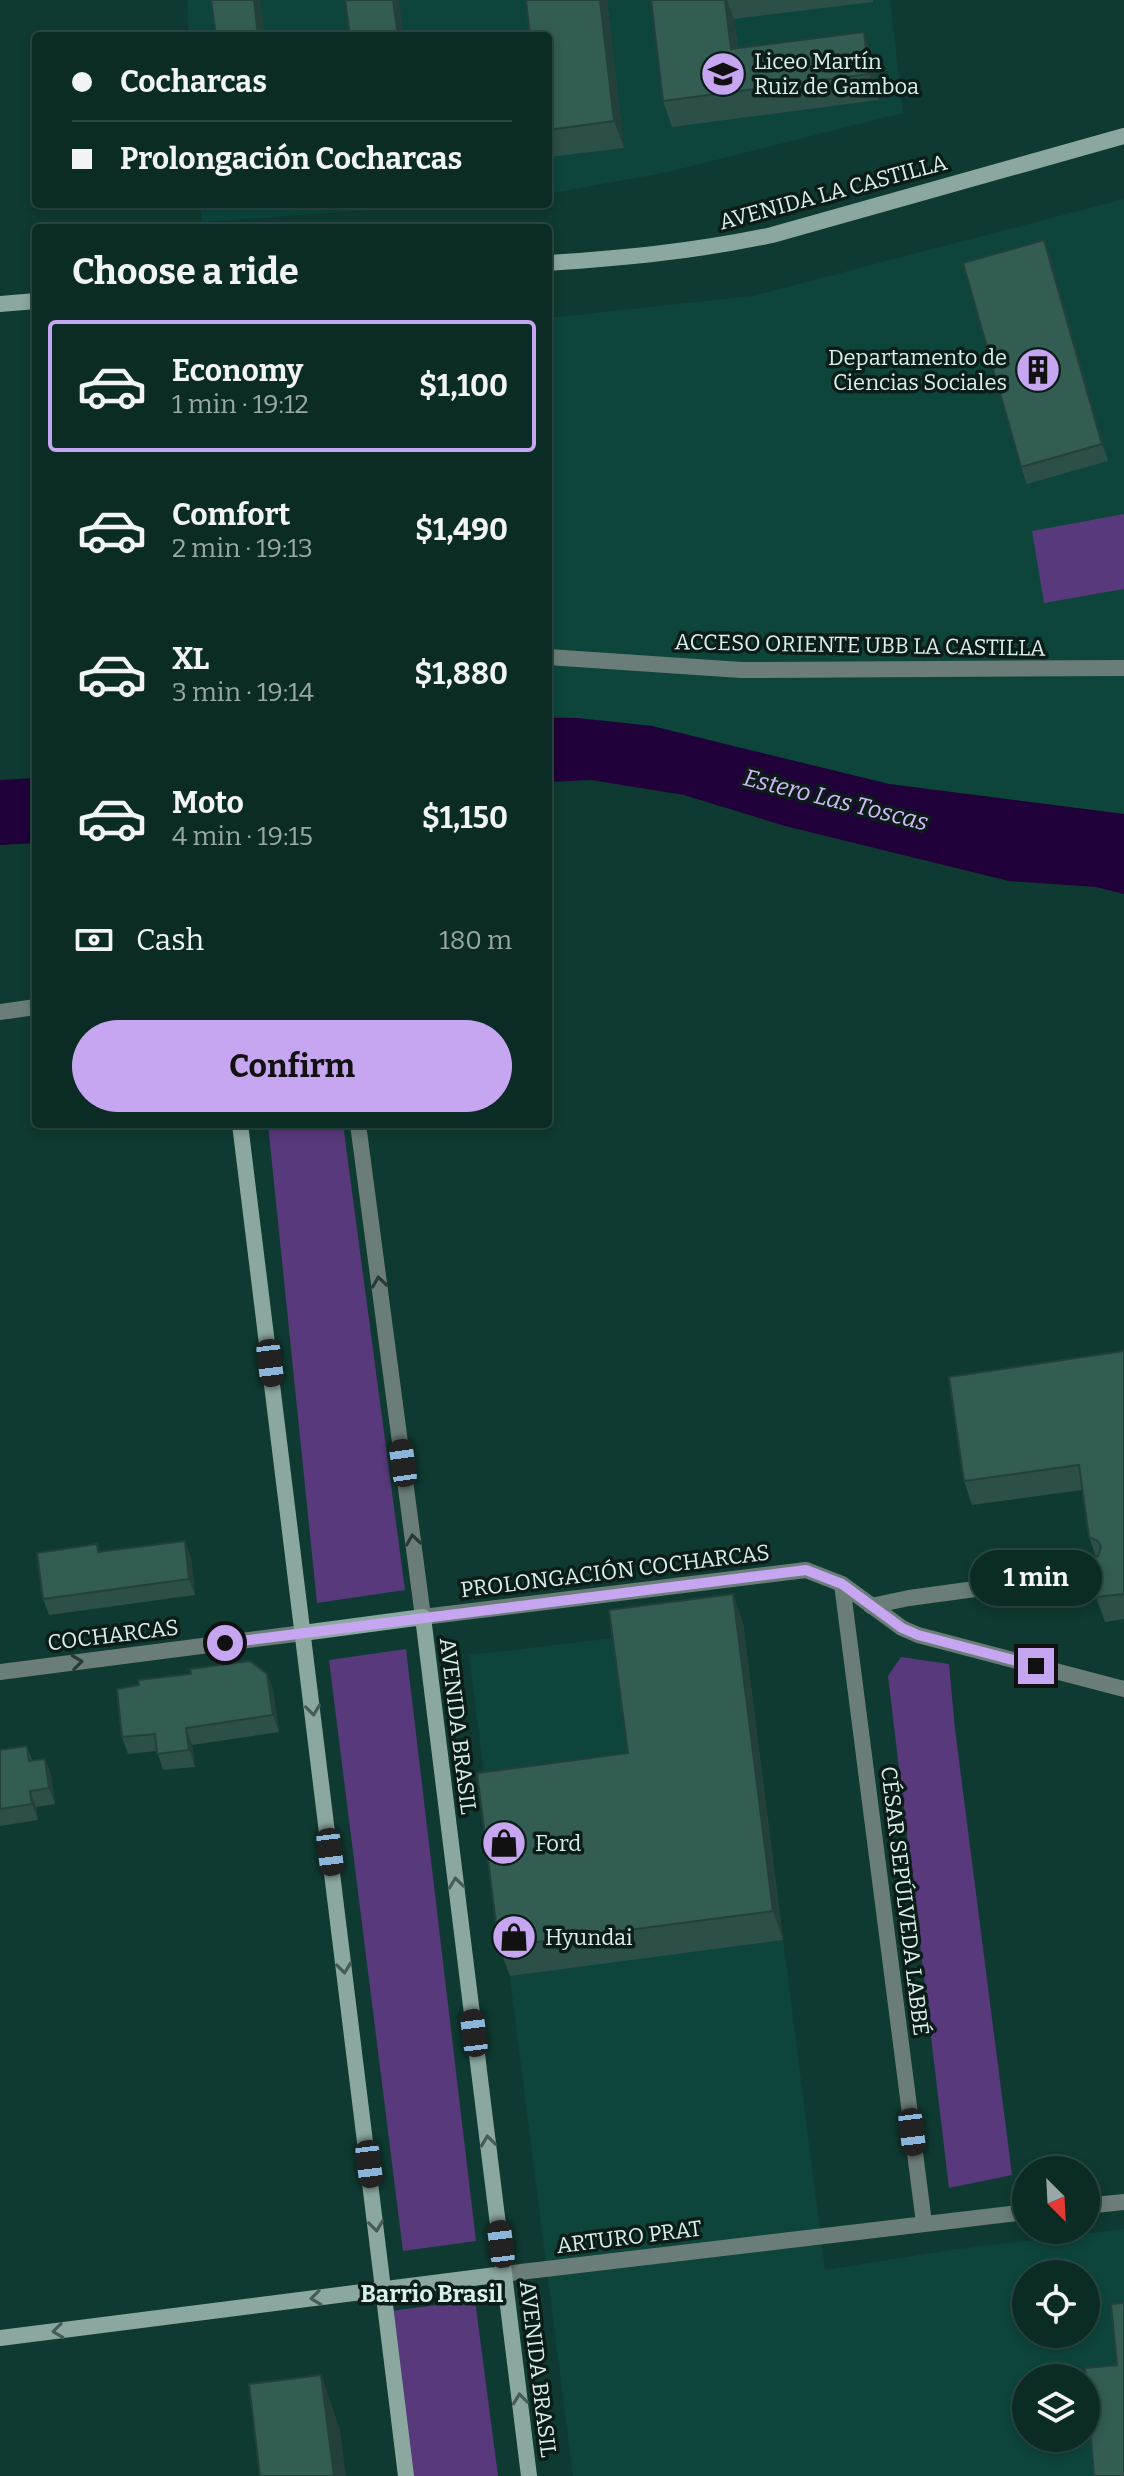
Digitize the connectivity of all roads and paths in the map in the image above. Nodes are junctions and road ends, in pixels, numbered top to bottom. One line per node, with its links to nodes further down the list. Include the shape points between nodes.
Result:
1 (1124, 136): 2 (main road, AVENIDA LA CASTILLA, via 772,235 681,252)
2 (552, 263)
3 (32, 301): 4 (main road)
4 (0, 304)
5 (552, 657): 6 (street, ACCESO ORIENTE UBB LA CASTILLA, via 741,670)
6 (1124, 668)
7 (32, 1008): 8 (street)
8 (0, 1012)
9 (240, 1128): 15 (main road)
10 (359, 1128): 14 (street, AVENIDA BRASIL, one-way to 10)
11 (1099, 1572): 13 (street)
12 (842, 1584): 13 (street, PROLONGACIÓN COCHARCAS); 14 (street, PROLONGACIÓN COCHARCAS, via 806,1570); 21 (street, CÉSAR SEPÚLVEDA LABBÉ)
13 (871, 1606): 17 (street, PROLONGACIÓN COCHARCAS, via 918,1635)
14 (423, 1617): 15 (main road, COCHARCAS); 22 (main road, AVENIDA BRASIL, one-way to 14)
15 (303, 1633): 16 (street, COCHARCAS, one-way to 15); 23 (main road, one-way to 23)
16 (0, 1672)
17 (1124, 1689)
18 (1124, 2202): 19 (street)
19 (1100, 2205)
20 (1012, 2214): 21 (street, ARTURO PRAT)
21 (924, 2223): 22 (street, ARTURO PRAT)
22 (504, 2274): 23 (main road, ARTURO PRAT); 26 (main road, AVENIDA BRASIL, one-way to 22)
23 (384, 2289): 24 (main road, ARTURO PRAT, one-way to 24); 25 (main road)
24 (0, 2338)
25 (406, 2476)
26 (529, 2476)

